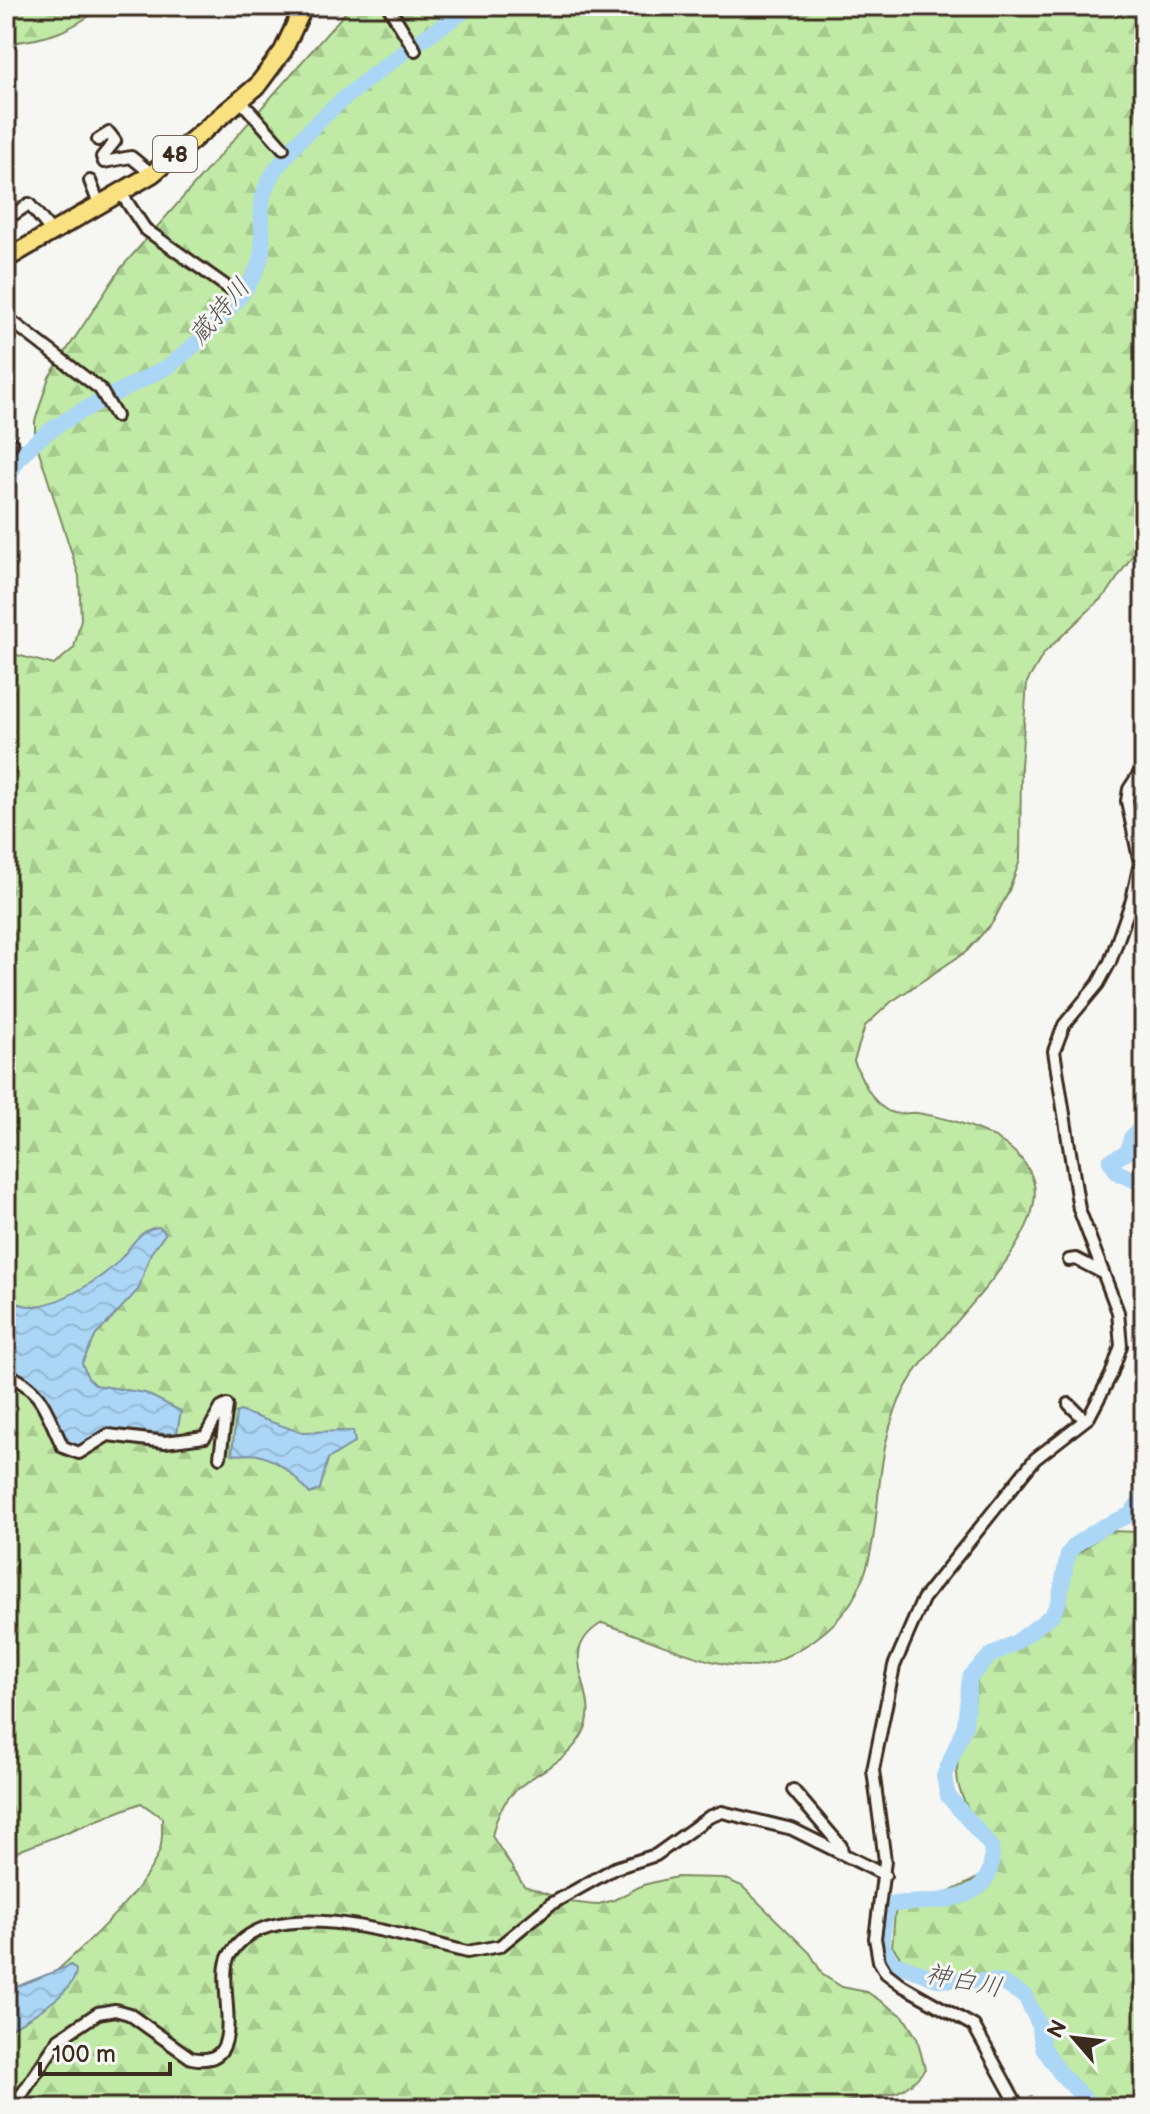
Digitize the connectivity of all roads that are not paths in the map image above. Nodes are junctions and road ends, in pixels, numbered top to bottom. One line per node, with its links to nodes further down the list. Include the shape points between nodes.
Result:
1 (304, 6): 4 (main road, 48, via 283,51)
2 (388, 6): 3 (street)
3 (415, 50)
4 (240, 100): 6 (street); 7 (main road, 48)
5 (98, 140): 7 (street, via 109,133 115,141 102,157 104,162 135,157)
6 (283, 148)
7 (152, 174): 9 (main road, 48)
8 (90, 181): 10 (street)
9 (121, 193): 10 (main road, 48); 14 (street, via 145,229)
10 (99, 204): 12 (main road, 48)
11 (14, 214): 12 (street, via 29,204)
12 (53, 233): 13 (main road, 48)
13 (6, 259)
14 (230, 289)
15 (6, 317): 16 (street, via 100,389)
16 (116, 416)
17 (1144, 766): 19 (street, via 1127,801 1140,863 1132,900 1110,962 1064,1025 1054,1051 1079,1209)
18 (1069, 1260): 19 (street)
19 (1103, 1273): 22 (street, via 1118,1312 1121,1346 1099,1401)
20 (6, 1374): 23 (street, via 41,1400 63,1447 79,1453 108,1435 165,1442 205,1437 227,1405)
21 (1069, 1404): 22 (street)
22 (1085, 1420): 26 (street, via 1024,1472 934,1582 905,1636 873,1770)
23 (220, 1457)
24 (793, 1790): 25 (street)
25 (842, 1853): 26 (street); 27 (street, via 792,1829 722,1812 656,1855 615,1868 551,1904 500,1946 484,1951 467,1952 343,1922 277,1924 241,1942 229,1956 224,1970 228,2033 213,2055 202,2061 191,2058 129,2014 98,2013 59,2039 22,2094)
26 (885, 1875): 28 (street, via 875,1938 886,1973 974,2026)
27 (6, 2107)
28 (1019, 2108)

